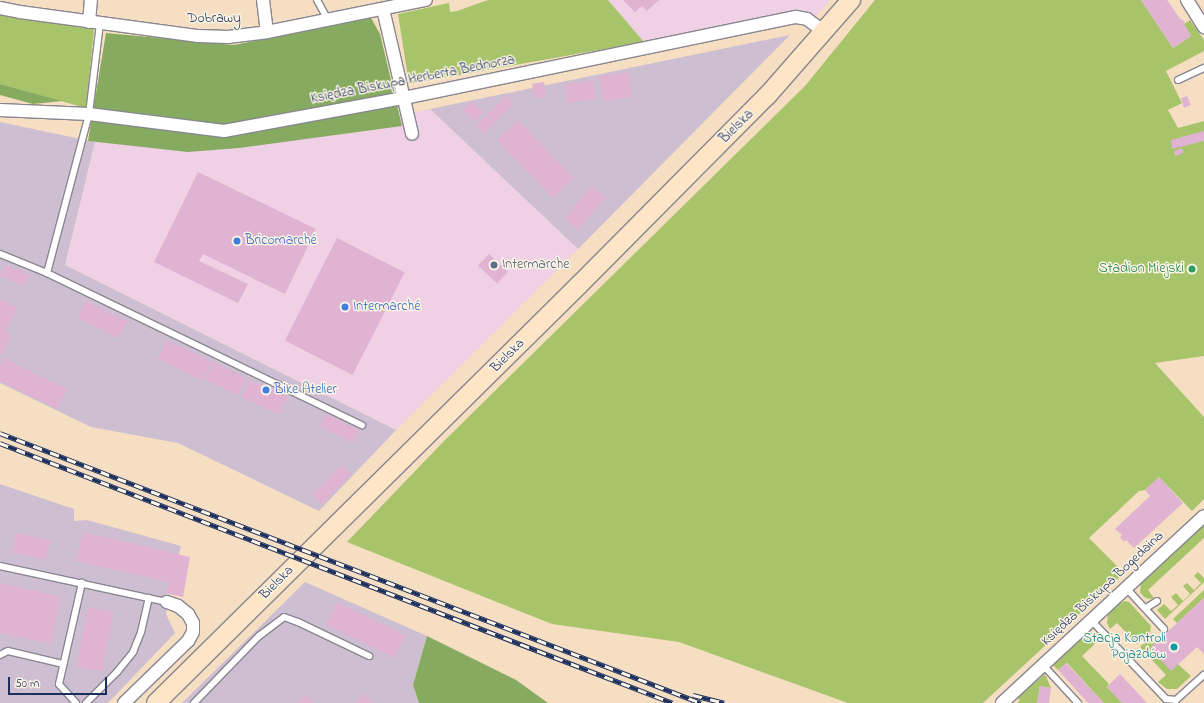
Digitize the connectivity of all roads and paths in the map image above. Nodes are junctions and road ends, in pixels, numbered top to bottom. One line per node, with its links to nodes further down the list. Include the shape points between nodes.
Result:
1 (91, 0): 10 (street)
2 (263, 0): 12 (street)
3 (317, 0): 9 (lane)
4 (426, 0): 8 (street, Dobrawy)
5 (851, 0): 13 (main road, Bielska)
6 (1187, 0): 11 (street)
7 (0, 8): 10 (street, Dobrawy)
8 (383, 9): 9 (street, Dobrawy); 16 (street)
9 (328, 20): 12 (street, Dobrawy)
10 (94, 22): 12 (street, Dobrawy, via 198,36); 18 (lane)
11 (1204, 27)
12 (267, 32)
13 (824, 32): 16 (street, Księdza Biskupa Herberta Bednorza, via 807,19 796,18); 41 (main road, Bielska, via 767,96)
14 (1204, 68): 15 (lane)
15 (1178, 80)
16 (404, 98): 18 (street, Księdza Biskupa Herberta Bednorza, via 224,131); 19 (street)
17 (1, 111): 18 (street, Księdza Biskupa Herberta Bednorza)
18 (89, 114): 21 (lane)
19 (412, 134)
20 (0, 254): 21 (lane)
21 (47, 273): 22 (lane)
22 (362, 425)
23 (1204, 516): 26 (street, Księdza Biskupa Bogedaina)
24 (0, 566): 25 (lane)
25 (82, 583): 27 (lane); 35 (lane)
26 (1126, 588): 30 (lane); 31 (street, Księdza Biskupa Bogedaina)
27 (149, 598): 29 (lane); 39 (lane, via 133,652 118,672)
28 (1157, 601): 30 (lane)
29 (167, 602): 40 (street, via 188,614 193,623 193,632 188,641)
30 (1146, 608): 32 (lane)
31 (1091, 620): 36 (street, Księdza Biskupa Bogedaina); 37 (lane, via 1166,699 1176,700)
32 (1164, 629)
33 (0, 655): 35 (lane, via 8,651)
34 (369, 656): 42 (lane, via 284,617 259,636)
35 (64, 664): 38 (lane, via 59,684)
36 (1043, 665): 43 (street, Księdza Biskupa Bogedaina); 44 (lane)
37 (1204, 674)
38 (76, 703)
39 (86, 703)
40 (124, 703)
41 (156, 703)
42 (194, 703)
43 (1002, 703)
44 (1078, 703)

